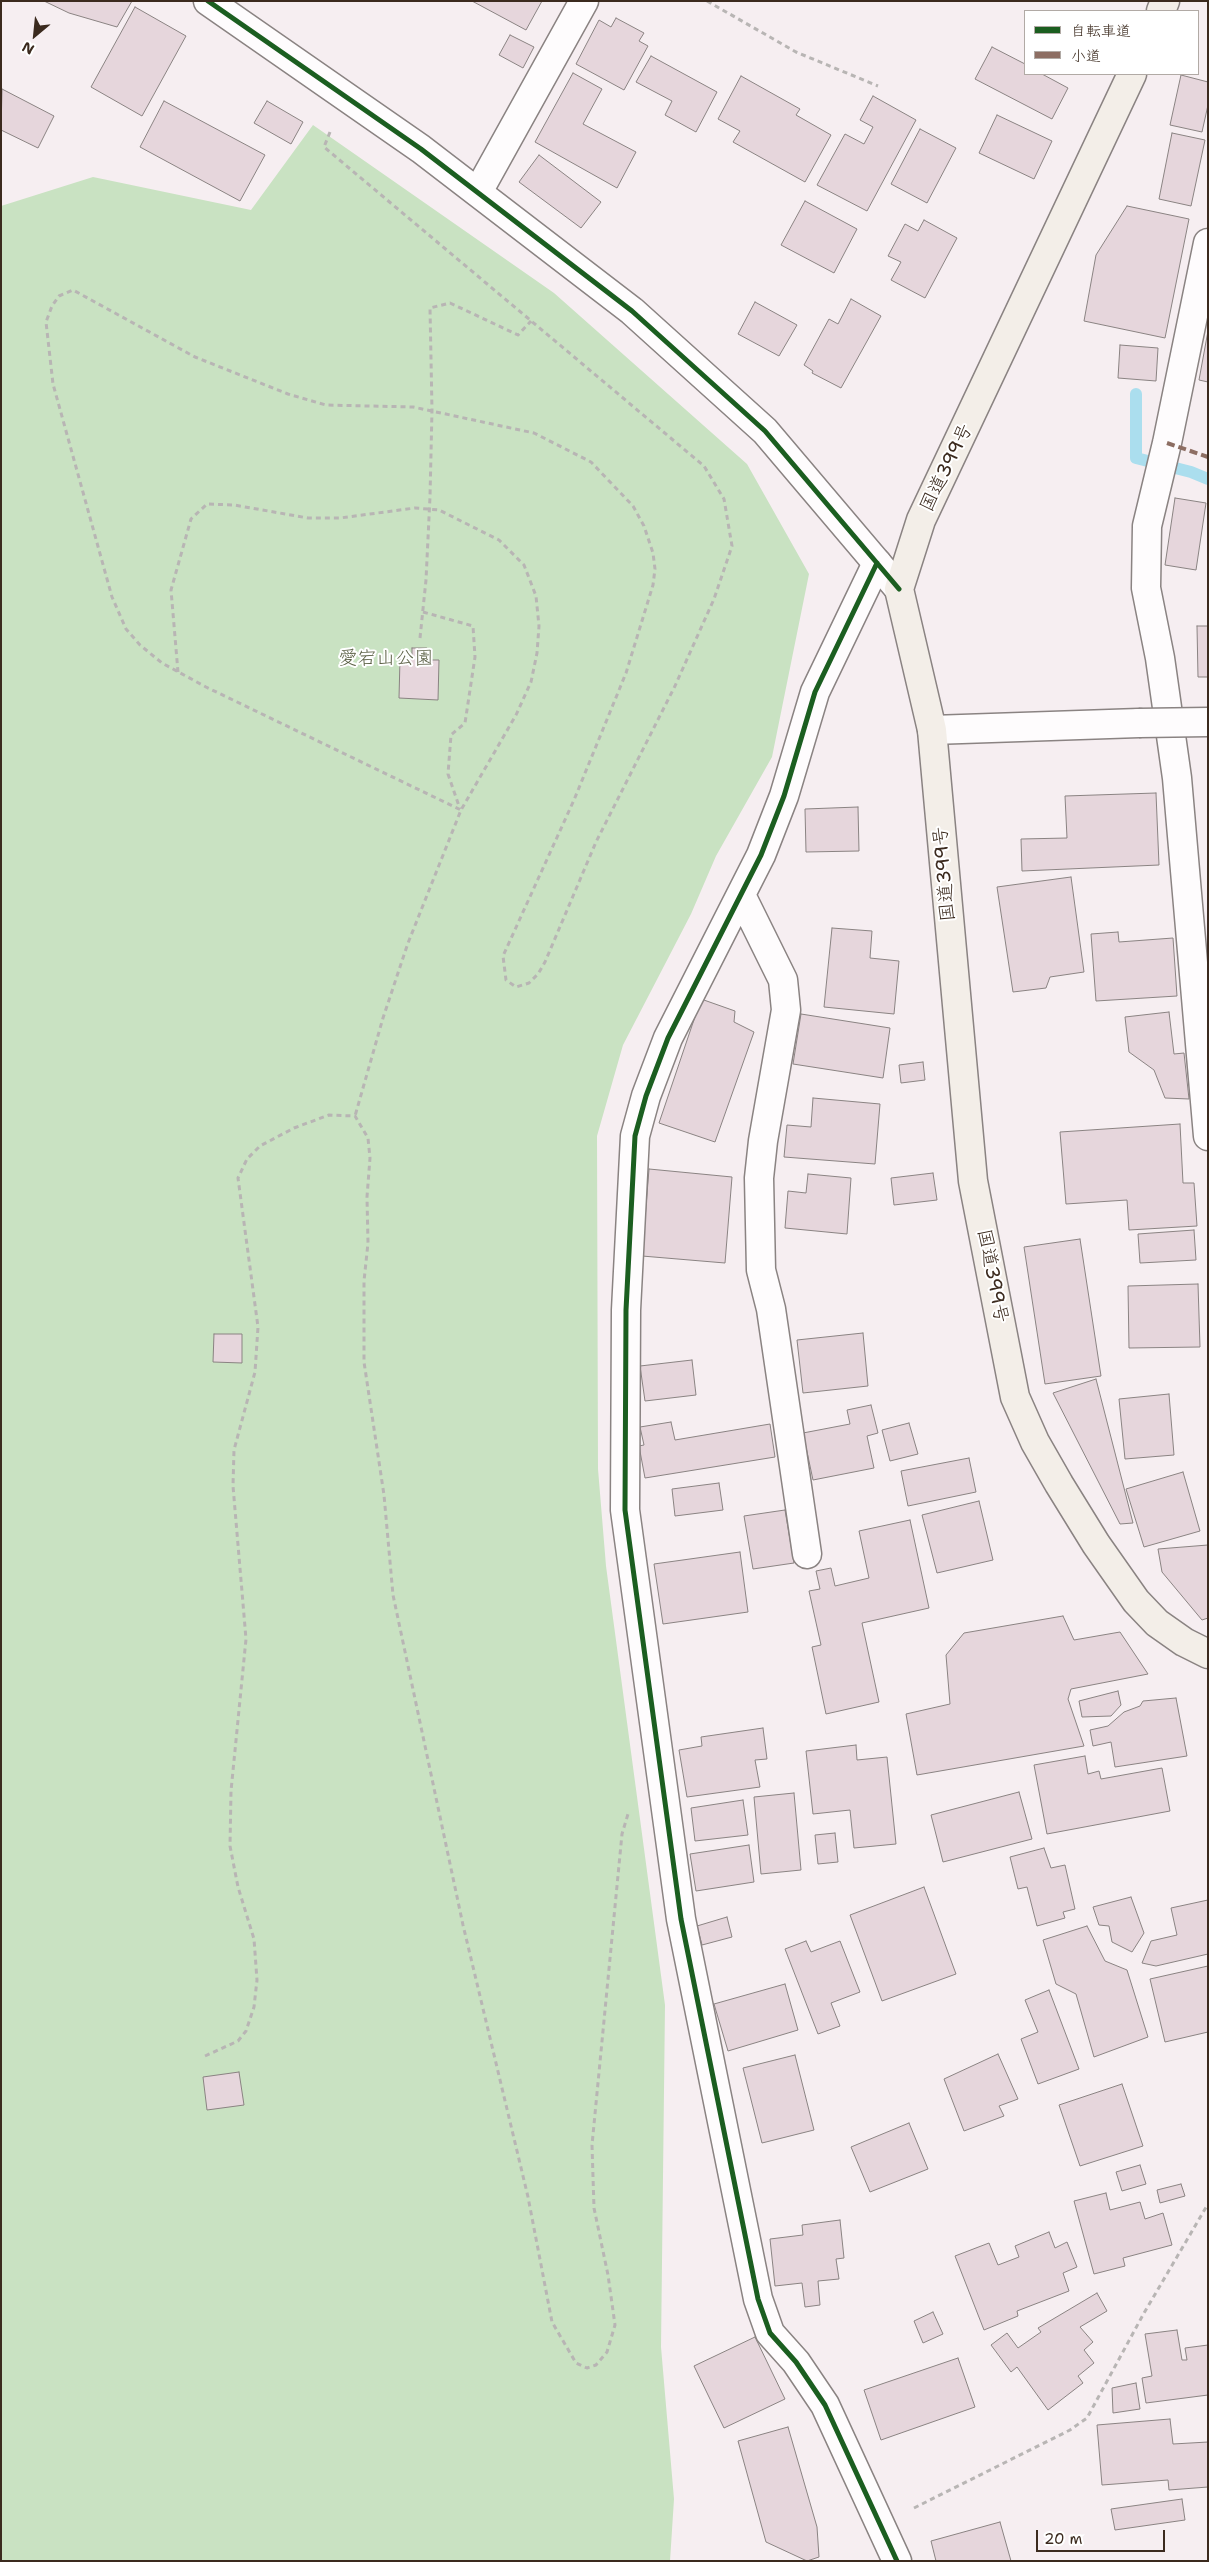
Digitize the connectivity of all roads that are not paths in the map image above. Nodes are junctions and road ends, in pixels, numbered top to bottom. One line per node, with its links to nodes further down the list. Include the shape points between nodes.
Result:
1 (208, 1): 4 (street)
2 (584, 1): 4 (street)
3 (1132, 75): 7 (highway, 国道399号, via 921,520)
4 (478, 192): 6 (street, via 632,311 757,424)
5 (1208, 243): 11 (street, via 1147,526 1146,588 1160,658 1177,778)
6 (877, 563): 7 (street); 10 (street, via 815,692 784,796)
7 (899, 589): 9 (highway, 国道399号)
8 (1208, 722): 9 (street, bridge)
9 (932, 730): 13 (highway, 国道399号, via 973,1181 1015,1397 1059,1484 1136,1601 1157,1623)
10 (741, 895): 12 (street, via 783,980 786,1010 759,1178 761,1270 771,1309); 14 (street, via 668,1038 635,1136 626,1310 626,1510 681,1919 758,2299 770,2333 796,2362 825,2405)
11 (1208, 1136)
12 (807, 1554)
13 (1208, 1654)
14 (898, 2561)

